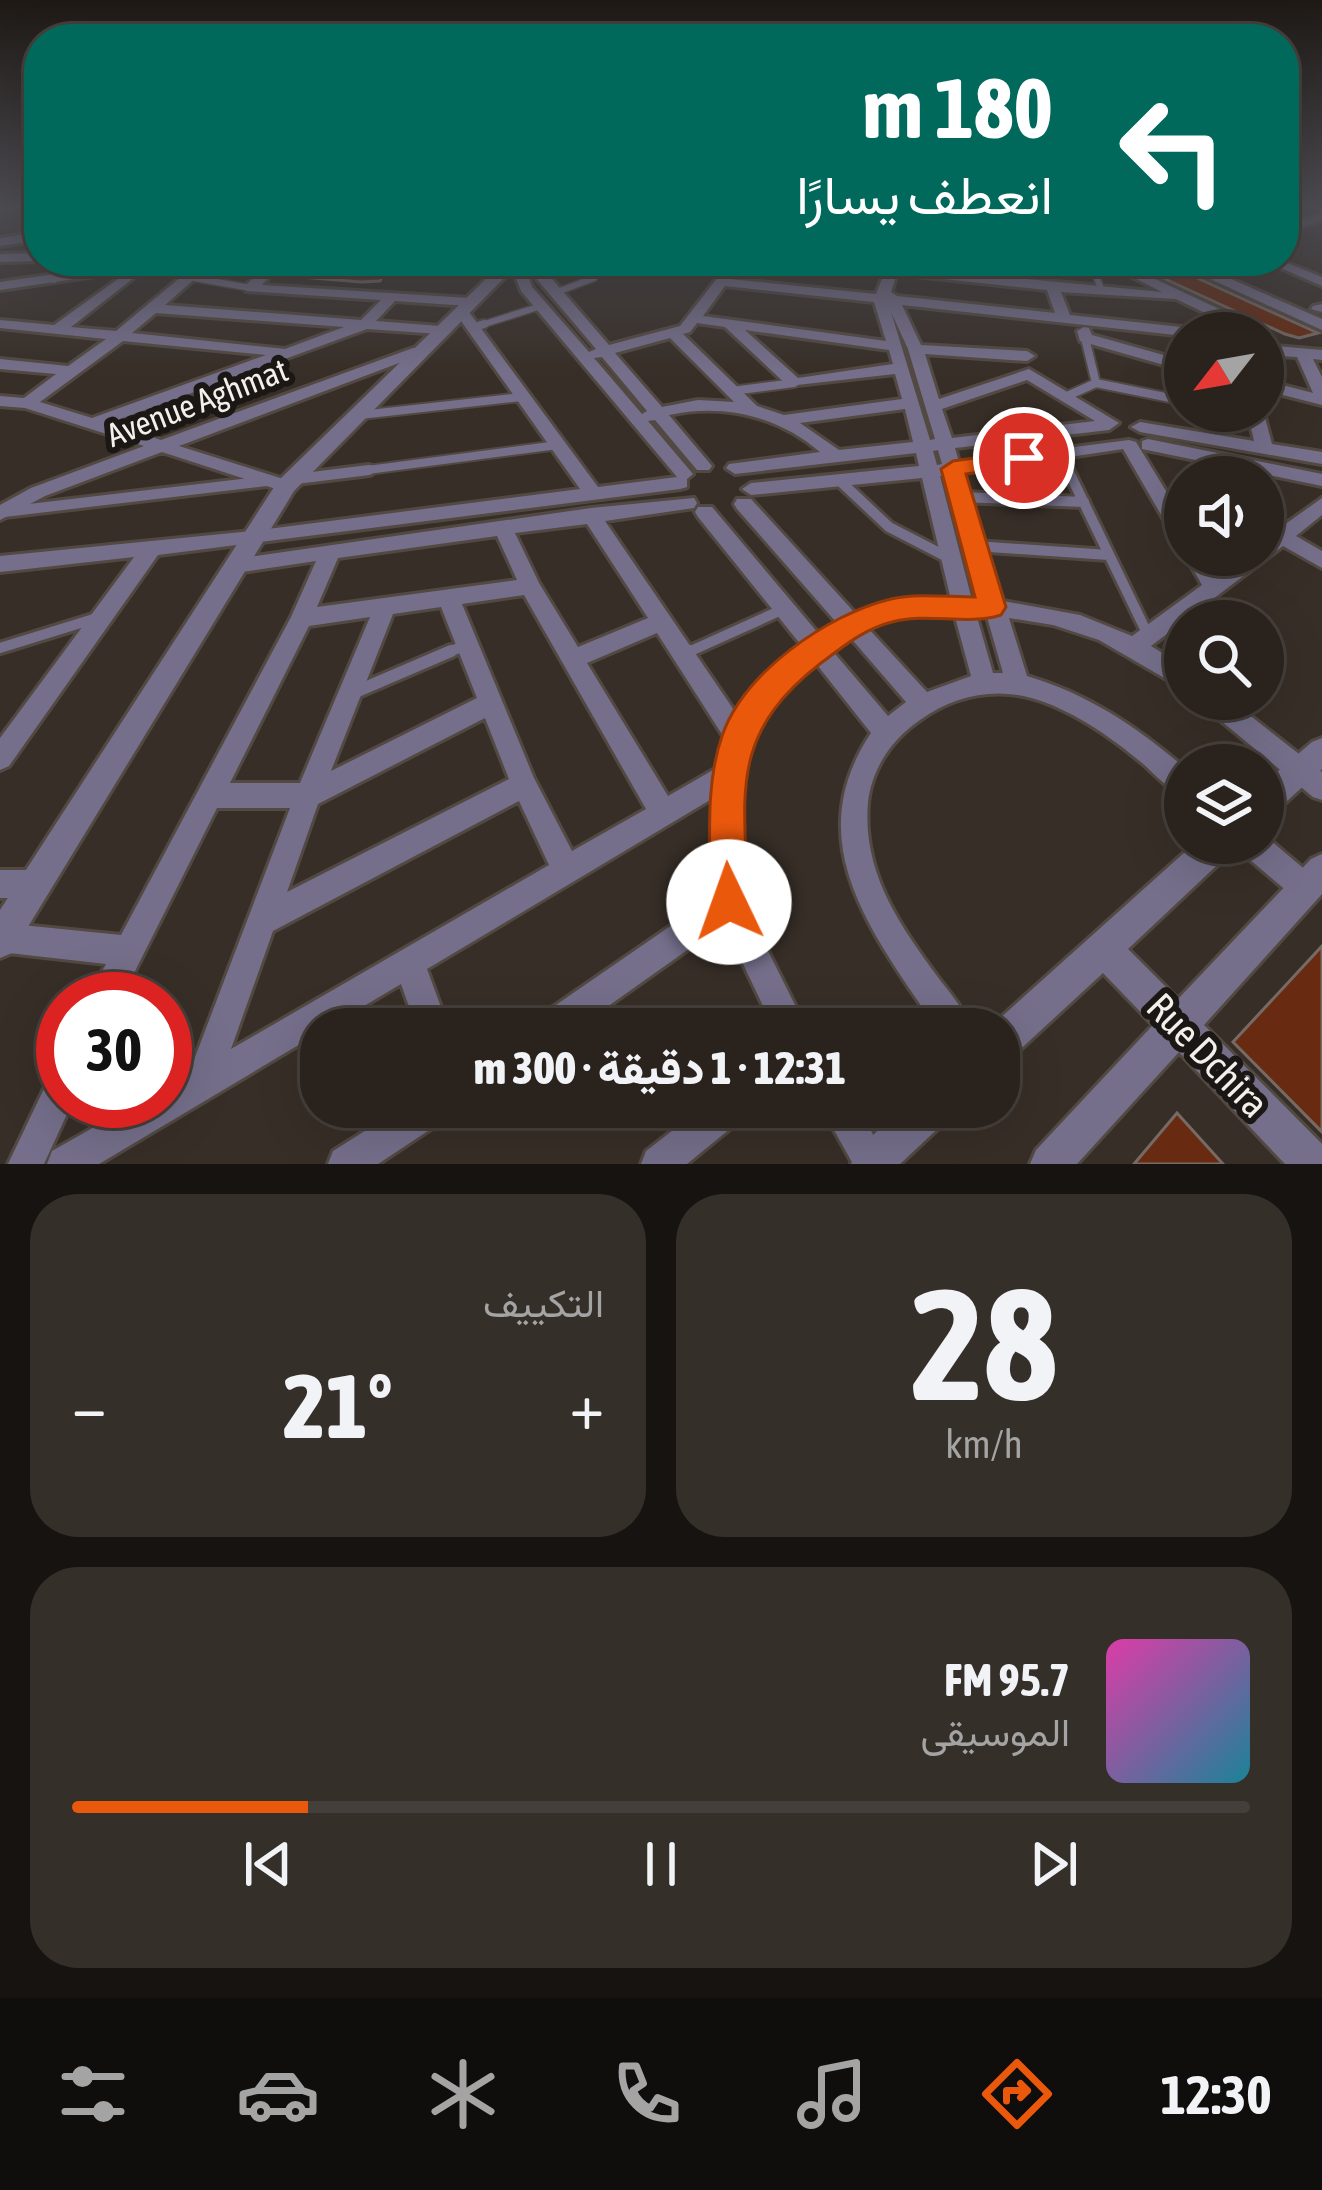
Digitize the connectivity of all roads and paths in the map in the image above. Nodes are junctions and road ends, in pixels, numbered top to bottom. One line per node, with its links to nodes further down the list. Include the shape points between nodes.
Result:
1 (55, 276): 20 (lane)
2 (76, 276): 20 (street)
3 (130, 276): 42 (street)
4 (189, 276): 32 (street)
5 (218, 276): 25 (lane)
6 (263, 276): 25 (street)
7 (506, 276): 34 (street)
8 (521, 276): 31 (street)
9 (530, 276): 27 (street)
10 (595, 276): 27 (lane)
11 (728, 276): 23 (street)
12 (892, 276): 30 (street)
13 (950, 276): 18 (street)
14 (1025, 276): 21 (street)
15 (1096, 276): 26 (lane)
16 (1219, 276): 35 (street)
17 (1238, 276): 35 (street)
18 (956, 277): 21 (street)
19 (1142, 277): 29 (street)
20 (54, 280): 22 (street)
21 (1022, 283): 24 (street)
22 (0, 286)
23 (722, 286): 30 (street); 37 (street)
24 (1052, 287): 26 (street); 36 (street)
25 (251, 288): 28 (street)
26 (1102, 291): 29 (street)
27 (556, 292): 55 (street)
28 (392, 297): 34 (street); 41 (street)
29 (1185, 298): 33 (street)
30 (889, 303): 36 (street); 38 (street); 52 (street)
31 (541, 306): 34 (lane); 55 (street)
32 (150, 308): 41 (street); 47 (street)
33 (1212, 312)
34 (468, 313): 44 (street); 66 (street)
35 (1321, 313)
36 (1064, 317): 43 (street)
37 (696, 319): 40 (street); 45 (street)
38 (1017, 322): 46 (street); 59 (street)
39 (0, 324): 42 (street)
40 (730, 324): 52 (street); 62 (street)
41 (364, 325): 44 (street); 54 (street)
42 (57, 329): 47 (street)
43 (1164, 329)
44 (440, 330): 53 (street)
45 (674, 334): 55 (street); 65 (street)
46 (1084, 334): 48 (street); 57 (street); 63 (lane)
47 (118, 337): 54 (street); 61 (street)
48 (1164, 340)
49 (1284, 341): 50 (street)
50 (1322, 344)
51 (1284, 346): 56 (street)
52 (906, 348): 59 (street); 60 (street); 73 (street)
53 (418, 351): 75 (street); 86 (street, Avenue Aghmat)
54 (291, 353): 78 (street)
55 (594, 355): 76 (street)
56 (1313, 355): 69 (street)
57 (1164, 359)
58 (0, 364): 61 (street)
59 (1028, 365): 67 (street); 73 (street)
60 (901, 368): 62 (street); 72 (street)
61 (72, 371): 71 (street)
62 (794, 382): 65 (lane)
63 (1096, 383): 67 (lane); 68 (lane)
64 (1284, 389): 69 (street)
65 (732, 391): 74 (street)
66 (521, 397): 75 (lane); 83 (street)
67 (1065, 397): 79 (street)
68 (1164, 397)
69 (1322, 397)
70 (0, 401): 71 (street)
71 (27, 403): 78 (street)
72 (911, 403): 77 (street); 85 (street)
73 (934, 406): 82 (street)
74 (751, 410): 76 (street, via 685,404); 77 (street)
75 (356, 415): 97 (street)
76 (648, 416): 98 (street)
77 (788, 419): 89 (street)
78 (94, 424): 86 (street)
79 (1110, 424): 81 (street, via 1108,434); 82 (street)
80 (1259, 432): 84 (street)
81 (1135, 440): 84 (street); 87 (street); 88 (street); 99 (street)
82 (945, 444): 85 (street); 92 (street)
83 (557, 446): 97 (lane); 103 (street)
84 (1264, 446): 90 (street)
85 (921, 447): 89 (street); 93 (street)
86 (163, 448): 97 (street); 105 (street, Avenue Aghmat)
87 (1060, 453): 92 (street); 102 (lane)
88 (1191, 456)
89 (836, 457): 91 (street)
90 (1322, 458)
91 (735, 468): 98 (street); 100 (street)
92 (953, 469): 93 (street); 101 (street)
93 (932, 471): 95 (street); 114 (street)
94 (1284, 476): 96 (street)
95 (839, 480): 100 (street); 114 (lane, via 896,534)
96 (1322, 480)
97 (282, 482): 105 (lane); 108 (street)
98 (692, 487): 100 (street, via 732,511); 103 (street); 125 (street)
99 (1164, 493)
100 (747, 496): 130 (street)
101 (961, 497): 102 (lane); 111 (street)
102 (1084, 502): 113 (lane)
103 (591, 503): 106 (street); 108 (street); 129 (street)
104 (1322, 505): 107 (street)
105 (0, 513)
106 (503, 530): 112 (street); 121 (street)
107 (1284, 536)
108 (252, 538): 110 (street); 117 (street)
109 (1284, 538): 115 (street)
110 (153, 547): 116 (street); 127 (street)
111 (974, 547): 113 (lane); 124 (street)
112 (329, 555): 117 (street); 128 (street)
113 (1109, 555): 131 (lane)
114 (951, 559): 126 (street)
115 (1322, 560)
116 (0, 564)
117 (235, 565): 160 (street)
118 (1208, 576): 120 (street)
119 (1226, 576): 120 (street)
120 (1213, 585): 131 (street)
121 (530, 586): 122 (street); 136 (street)
122 (448, 598): 123 (street); 132 (street)
123 (386, 607): 128 (street); 140 (street)
124 (992, 607): 126 (street); 131 (street); 139 (street)
125 (786, 608): 133 (street); 135 (lane)
126 (962, 608): 130 (street, via 894,609); 138 (street)
127 (103, 616): 134 (lane); 146 (street)
128 (302, 618): 152 (street)
129 (659, 622): 135 (street); 136 (street)
130 (851, 625): 133 (street); 141 (street)
131 (1142, 640): 137 (street)
132 (466, 645): 140 (lane); 142 (street)
133 (819, 647): 144 (street); 145 (street, via 782,676)
134 (0, 648)
135 (682, 656): 145 (street)
136 (575, 658): 154 (street)
137 (1164, 660)
138 (985, 682): 139 (street); 141 (street)
139 (1018, 684): 147 (street, via 1076,703)
140 (350, 695): 153 (street)
141 (921, 702): 144 (street)
142 (490, 704): 150 (street); 153 (street)
143 (1241, 720): 148 (street)
144 (885, 731): 171 (street, via 856,793 853,830 865,883)
145 (738, 737): 149 (street)
146 (0, 758)
147 (1164, 767)
148 (1314, 770): 151 (street)
149 (732, 773): 154 (street); 161 (street)
150 (524, 784): 157 (street); 162 (street)
151 (1284, 789)
152 (210, 795): 153 (street); 165 (street)
153 (308, 796): 162 (street)
154 (662, 811): 157 (street)
155 (1284, 862): 158 (street)
156 (1195, 864): 164 (street)
157 (566, 868): 166 (street)
158 (1314, 879): 173 (street)
159 (0, 884): 160 (street)
160 (33, 884): 163 (street)
161 (729, 902): 169 (street); 170 (street)
162 (263, 920): 174 (street)
163 (1, 940): 165 (street)
164 (1102, 947): 172 (street); 173 (street, Rue Dchira)
165 (126, 951): 167 (street)
166 (410, 964): 168 (street); 174 (street)
167 (116, 972)
168 (426, 1008)
169 (578, 1008)
170 (781, 1008)
171 (943, 1008)
172 (1020, 1024)
173 (1182, 1026): 185 (street); 186 (street, Rue Dchira)
174 (200, 1087): 182 (street)
175 (43, 1128): 181 (street)
176 (402, 1128): 183 (street)
177 (704, 1128): 184 (street)
178 (851, 1128): 180 (street)
179 (910, 1128): 180 (street)
180 (872, 1163)
181 (26, 1164)
182 (65, 1164)
183 (346, 1164)
184 (659, 1164)
185 (1050, 1164)
186 (1313, 1164)

